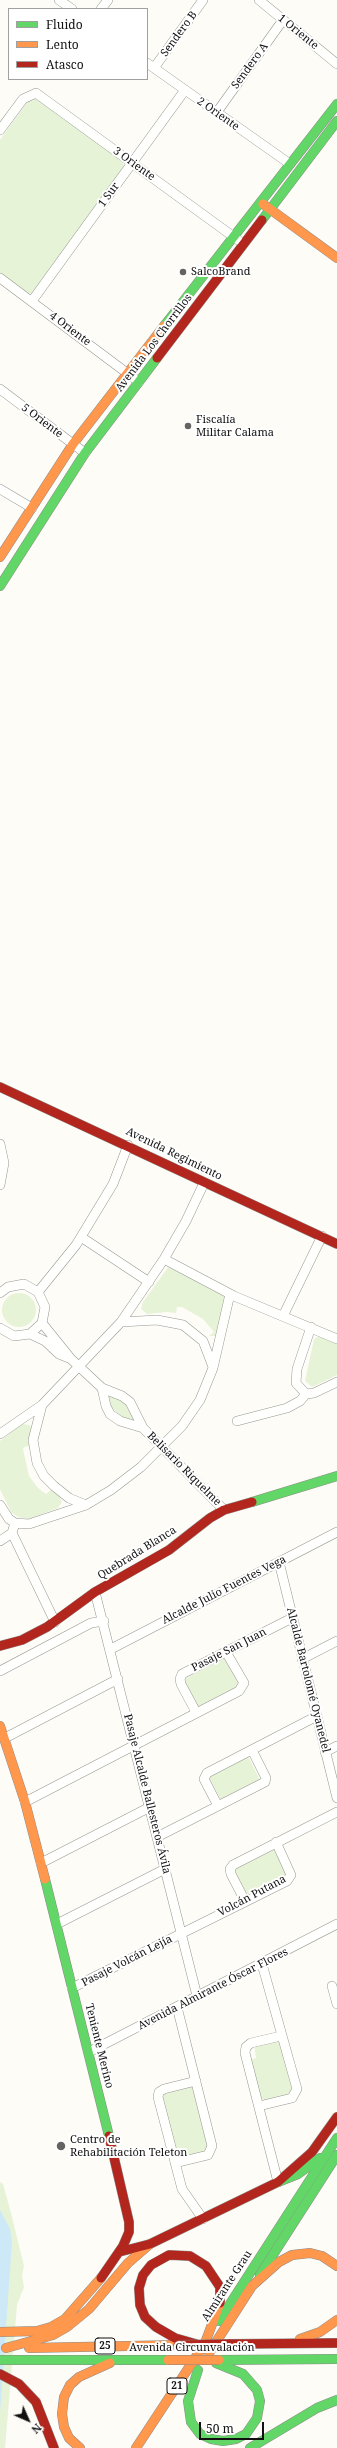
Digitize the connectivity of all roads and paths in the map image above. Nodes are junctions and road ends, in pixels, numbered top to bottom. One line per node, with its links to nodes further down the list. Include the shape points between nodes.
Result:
1 (108, 0): 6 (street)
2 (203, 0): 9 (street, Sendero B)
3 (259, 0): 7 (street, 1 Oriente)
4 (63, 1): 5 (street)
5 (71, 8)
6 (102, 8)
7 (283, 20): 8 (street, 1 Oriente); 12 (street, Sendero A)
8 (337, 64)
9 (150, 65): 10 (street, 2 Oriente)
10 (185, 90): 12 (street, 2 Oriente); 15 (street, 1 Sur)
11 (337, 104): 16 (main road, Avenida Los Chorrillos)
12 (217, 112): 16 (street, 2 Oriente)
13 (337, 122): 18 (main road, Avenida Los Chorrillos)
14 (0, 130): 15 (street, 3 Oriente, via 23,99 36,93)
15 (133, 163): 19 (street, 3 Oriente); 24 (street, 1 Sur)
16 (290, 164): 17 (main road, Avenida Los Chorrillos)
17 (260, 202): 18 (main road); 19 (main road, Avenida Los Chorrillos)
18 (270, 209): 20 (main road, Avenida Los Chorrillos); 21 (main road)
19 (234, 237): 20 (street, 3 Oriente); 23 (main road, Avenida Los Chorrillos)
20 (244, 244): 25 (main road, Avenida Los Chorrillos)
21 (337, 258)
22 (0, 278): 24 (street, 4 Oriente)
23 (188, 296): 25 (main road); 26 (main road, Avenida Los Chorrillos)
24 (32, 301): 26 (street, 4 Oriente)
25 (198, 304): 27 (main road, Avenida Los Chorrillos)
26 (128, 373): 27 (street, 4 Oriente); 29 (main road, Avenida Los Chorrillos)
27 (139, 382): 30 (main road, Avenida Los Chorrillos)
28 (0, 391): 29 (street, 5 Oriente)
29 (73, 444): 30 (street, 5 Oriente); 32 (main road, Avenida Los Chorrillos)
30 (85, 453): 34 (main road, Avenida Los Chorrillos)
31 (0, 489): 32 (street)
32 (32, 508): 33 (main road, Avenida Los Chorrillos)
33 (0, 557)
34 (0, 586)
35 (0, 1087): 37 (main road, Avenida Regimiento)
36 (0, 1144): 39 (street, via 4,1163)
37 (128, 1145): 38 (main road, Avenida Regimiento); 41 (street, via 112,1184)
38 (204, 1183): 40 (main road, Avenida Regimiento); 43 (street)
39 (0, 1185)
40 (322, 1236): 42 (main road, Avenida Regimiento); 50 (street)
41 (81, 1237): 45 (street); 47 (street)
42 (337, 1244)
43 (164, 1259): 45 (street); 49 (street)
44 (0, 1281): 46 (street)
45 (149, 1282): 51 (street)
46 (8, 1287): 47 (street, via 24,1284); 48 (street)
47 (38, 1292): 52 (street, via 45,1307)
48 (0, 1293)
49 (230, 1294): 50 (street); 59 (street)
50 (283, 1316): 53 (street)
51 (121, 1322): 58 (street); 59 (street, via 157,1320 183,1325 203,1341)
52 (42, 1323): 55 (street); 57 (street, Belisario Riquelme)
53 (311, 1327): 56 (street); 62 (street, via 297,1369 296,1383)
54 (0, 1328): 55 (street, Belisario Riquelme, via 14,1336)
55 (30, 1334): 57 (street, Belisario Riquelme, via 45,1340 59,1354)
56 (337, 1338)
57 (71, 1359): 58 (street, Belisario Riquelme)
58 (80, 1366): 61 (street, Belisario Riquelme); 63 (street)
59 (213, 1368): 67 (street, via 200,1400)
60 (337, 1382): 62 (street)
61 (102, 1388): 65 (street, Belisario Riquelme, via 130,1402); 65 (street, Belisario Riquelme, via 110,1414 120,1421)
62 (306, 1394): 64 (street, via 300,1401 287,1408)
63 (42, 1405): 66 (street); 70 (street, via 33,1440 37,1463 44,1476 54,1486 69,1498)
64 (237, 1421)
65 (143, 1428): 67 (street, Belisario Riquelme)
66 (0, 1434)
67 (163, 1446): 70 (street, via 112,1490); 71 (street, Belisario Riquelme)
68 (337, 1476): 71 (main road, Quebrada Blanca)
69 (0, 1505): 72 (street, via 9,1519)
70 (86, 1505): 72 (street, via 29,1524)
71 (224, 1510): 77 (main road, Quebrada Blanca, via 169,1550)
72 (15, 1523): 74 (street)
73 (337, 1532): 76 (street, Alcalde Julio Fuentes Vega)
74 (12, 1533): 75 (street); 80 (street)
75 (0, 1541)
76 (278, 1562): 78 (street, Alcalde Bartolomé Oyanedel); 83 (street, Alcalde Julio Fuentes Vega)
77 (95, 1592): 79 (street, Pasaje Alcalde Ballesteros Ávila); 80 (main road, Quebrada Blanca)
78 (292, 1618): 84 (street, Pasaje San Juan); 85 (street, Alcalde Bartolomé Oyanedel)
79 (104, 1621): 83 (street, Pasaje Alcalde Ballesteros Ávila); 86 (street, via 91,1623)
80 (55, 1622): 82 (main road, Quebrada Blanca, via 31,1636)
81 (337, 1641): 85 (street)
82 (0, 1646)
83 (111, 1649): 87 (street, Pasaje Alcalde Ballesteros Ávila)
84 (226, 1652): 88 (street, Pasaje San Juan, via 182,1674 180,1679); 88 (street, via 244,1683 242,1687)
85 (302, 1659): 89 (street, Alcalde Bartolomé Oyanedel)
86 (0, 1671)
87 (118, 1679): 91 (street); 92 (street, Pasaje Alcalde Ballesteros Ávila)
88 (196, 1712): 92 (street)
89 (317, 1716): 94 (street); 95 (street, Alcalde Bartolomé Oyanedel)
90 (0, 1726): 91 (main road, Teniente Merino)
91 (5, 1738): 97 (main road, Teniente Merino)
92 (135, 1745): 97 (street); 99 (street, Pasaje Alcalde Ballesteros Ávila)
93 (337, 1746): 95 (street)
94 (252, 1750): 98 (street, via 204,1776); 98 (street, via 266,1778 265,1782)
95 (326, 1752): 96 (street, Alcalde Bartolomé Oyanedel)
96 (337, 1798)
97 (25, 1802): 103 (main road, Teniente Merino)
98 (218, 1806): 101 (street)
99 (150, 1807): 101 (street, Pasaje Alcalde Ballesteros Ávila); 103 (street)
100 (337, 1812): 102 (street)
101 (157, 1837): 104 (street, Pasaje Alcalde Ballesteros Ávila)
102 (276, 1842): 105 (street, via 233,1864 230,1869); 105 (street, Volcán Putana, via 291,1874 290,1878)
103 (41, 1864): 106 (main road, Teniente Merino)
104 (165, 1869): 106 (street); 108 (street, Pasaje Alcalde Ballesteros Ávila)
105 (245, 1901): 108 (street, Volcán Putana)
106 (57, 1924): 111 (main road, Teniente Merino)
107 (337, 1924): 109 (street, Avenida Almirante Óscar Flores)
108 (181, 1933): 111 (street, Pasaje Volcán Lejía); 112 (street, Pasaje Alcalde Ballesteros Ávila)
109 (262, 1964): 112 (street, Avenida Almirante Óscar Flores); 115 (street)
110 (332, 1986): 113 (street)
111 (72, 1988): 116 (main road, Teniente Merino)
112 (197, 1996): 114 (street, Avenida Almirante Óscar Flores)
113 (337, 2004)
114 (177, 2007): 116 (street, Avenida Almirante Óscar Flores); 117 (street)
115 (281, 2036): 118 (street, via 246,2047 245,2052); 118 (street, via 297,2089 296,2094 292,2098)
116 (89, 2052): 126 (main road, Teniente Merino)
117 (196, 2081): 123 (street, via 212,2151 208,2155); 123 (street, via 159,2092 158,2097)
118 (259, 2106): 124 (street)
119 (337, 2117): 124 (main road, via 312,2152)
120 (337, 2138): 121 (main road, Almirante Grau)
121 (331, 2147): 124 (main road, via 307,2168); 137 (main road, Almirante Grau)
122 (337, 2155): 130 (main road, Almirante Grau)
123 (175, 2163): 125 (street, via 182,2189)
124 (278, 2182): 125 (main road)
125 (203, 2218): 127 (main road)
126 (129, 2222): 127 (main road, via 138,2237); 128 (main road, Teniente Merino, via 128,2237)
127 (150, 2244): 128 (main road); 136 (main road, via 122,2270 76,2322)
128 (119, 2252): 132 (main road, Teniente Merino, via 73,2312 52,2327)
129 (337, 2266): 130 (main road, via 316,2254 292,2255 279,2262)
130 (252, 2286): 143 (main road, Almirante Grau / 21)
131 (337, 2320): 134 (main road, via 312,2335)
132 (0, 2332)
133 (179, 2342): 136 (main road, Avenida Circunvalación / 25); 137 (main road, Avenida Circunvalación / 25, bridge); 137 (main road, via 150,2322 142,2311 138,2294 143,2275 151,2265 163,2257 176,2254 190,2256 206,2266 220,2287 218,2313)
134 (278, 2343): 135 (main road, Avenida Circunvalación / 25); 137 (main road, Avenida Circunvalación / 25, bridge)
135 (337, 2343)
136 (34, 2344): 138 (main road, Avenida Circunvalación / 25)
137 (200, 2344): 146 (main road, Almirante Grau / 21)
138 (3, 2348)
139 (337, 2359): 142 (main road, Avenida Circunvalación / 25)
140 (0, 2360): 141 (main road, Avenida Circunvalación / 25)
141 (125, 2360): 142 (main road, Avenida Circunvalación / 25, bridge); 149 (main road, via 85,2373 67,2390 62,2405 62,2421 69,2438)
142 (217, 2361): 143 (main road, via 243,2374 257,2390 260,2401 257,2418 246,2434 236,2439 211,2439 200,2434 191,2422 188,2402)
143 (198, 2370): 151 (main road, Almirante Grau / 21)
144 (0, 2374): 148 (main road, via 14,2380 31,2395 43,2414)
145 (337, 2400): 152 (main road, via 317,2408)
146 (148, 2429): 147 (main road); 150 (main road, Almirante Grau / 21)
147 (126, 2447)
148 (54, 2448)
149 (80, 2448)
150 (136, 2448)
151 (146, 2448)
152 (250, 2448)

